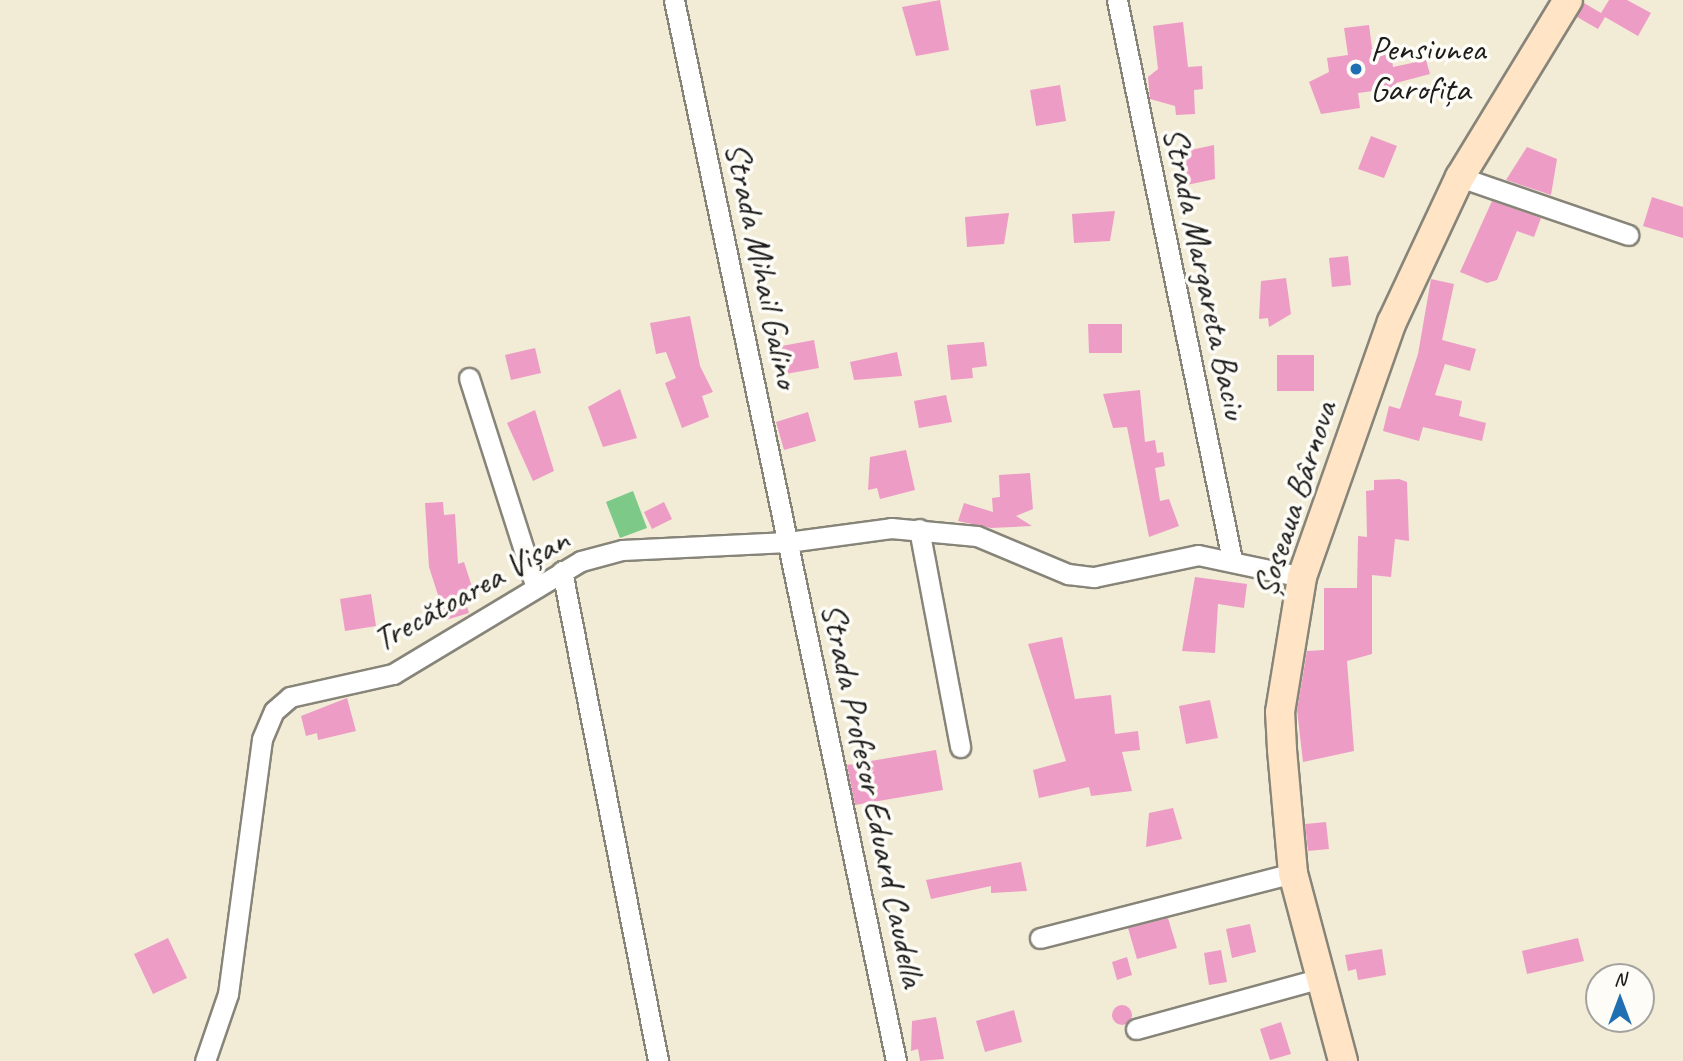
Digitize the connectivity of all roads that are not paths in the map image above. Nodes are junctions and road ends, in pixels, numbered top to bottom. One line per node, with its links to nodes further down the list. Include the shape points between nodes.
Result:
1 (674, 0): 8 (street, Strada Mihail Galino)
2 (1116, 0): 9 (street, Strada Margareta Baciu)
3 (1567, 0): 4 (main road, Șoseaua Bârnova)
4 (1460, 177): 5 (street); 11 (main road, Șoseaua Bârnova, via 1392,322)
5 (1628, 235)
6 (469, 378): 12 (street)
7 (919, 529): 8 (street, Trecătoarea Vișan); 9 (street, Trecătoarea Vișan, via 977,536 1068,574 1094,577 1163,560); 13 (street)
8 (788, 542): 10 (street, Trecătoarea Vișan, via 622,550); 20 (street, Strada Profesor Eduard Caudella)
9 (1232, 559): 11 (street, Trecătoarea Vișan)
10 (562, 571): 12 (street, Trecătoarea Vișan); 19 (street)
11 (1302, 577): 14 (main road, Șoseaua Bârnova, via 1280,712)
12 (536, 588): 18 (street, Trecătoarea Vișan, via 393,674 290,697 274,711 262,739 228,994)
13 (960, 747)
14 (1293, 873): 15 (street); 16 (main road, Șoseaua Bârnova)
15 (1040, 938)
16 (1317, 979): 17 (street); 21 (main road, Șoseaua Bârnova)
17 (1136, 1029)
18 (205, 1061)
19 (658, 1061)
20 (896, 1061)
21 (1343, 1061)

